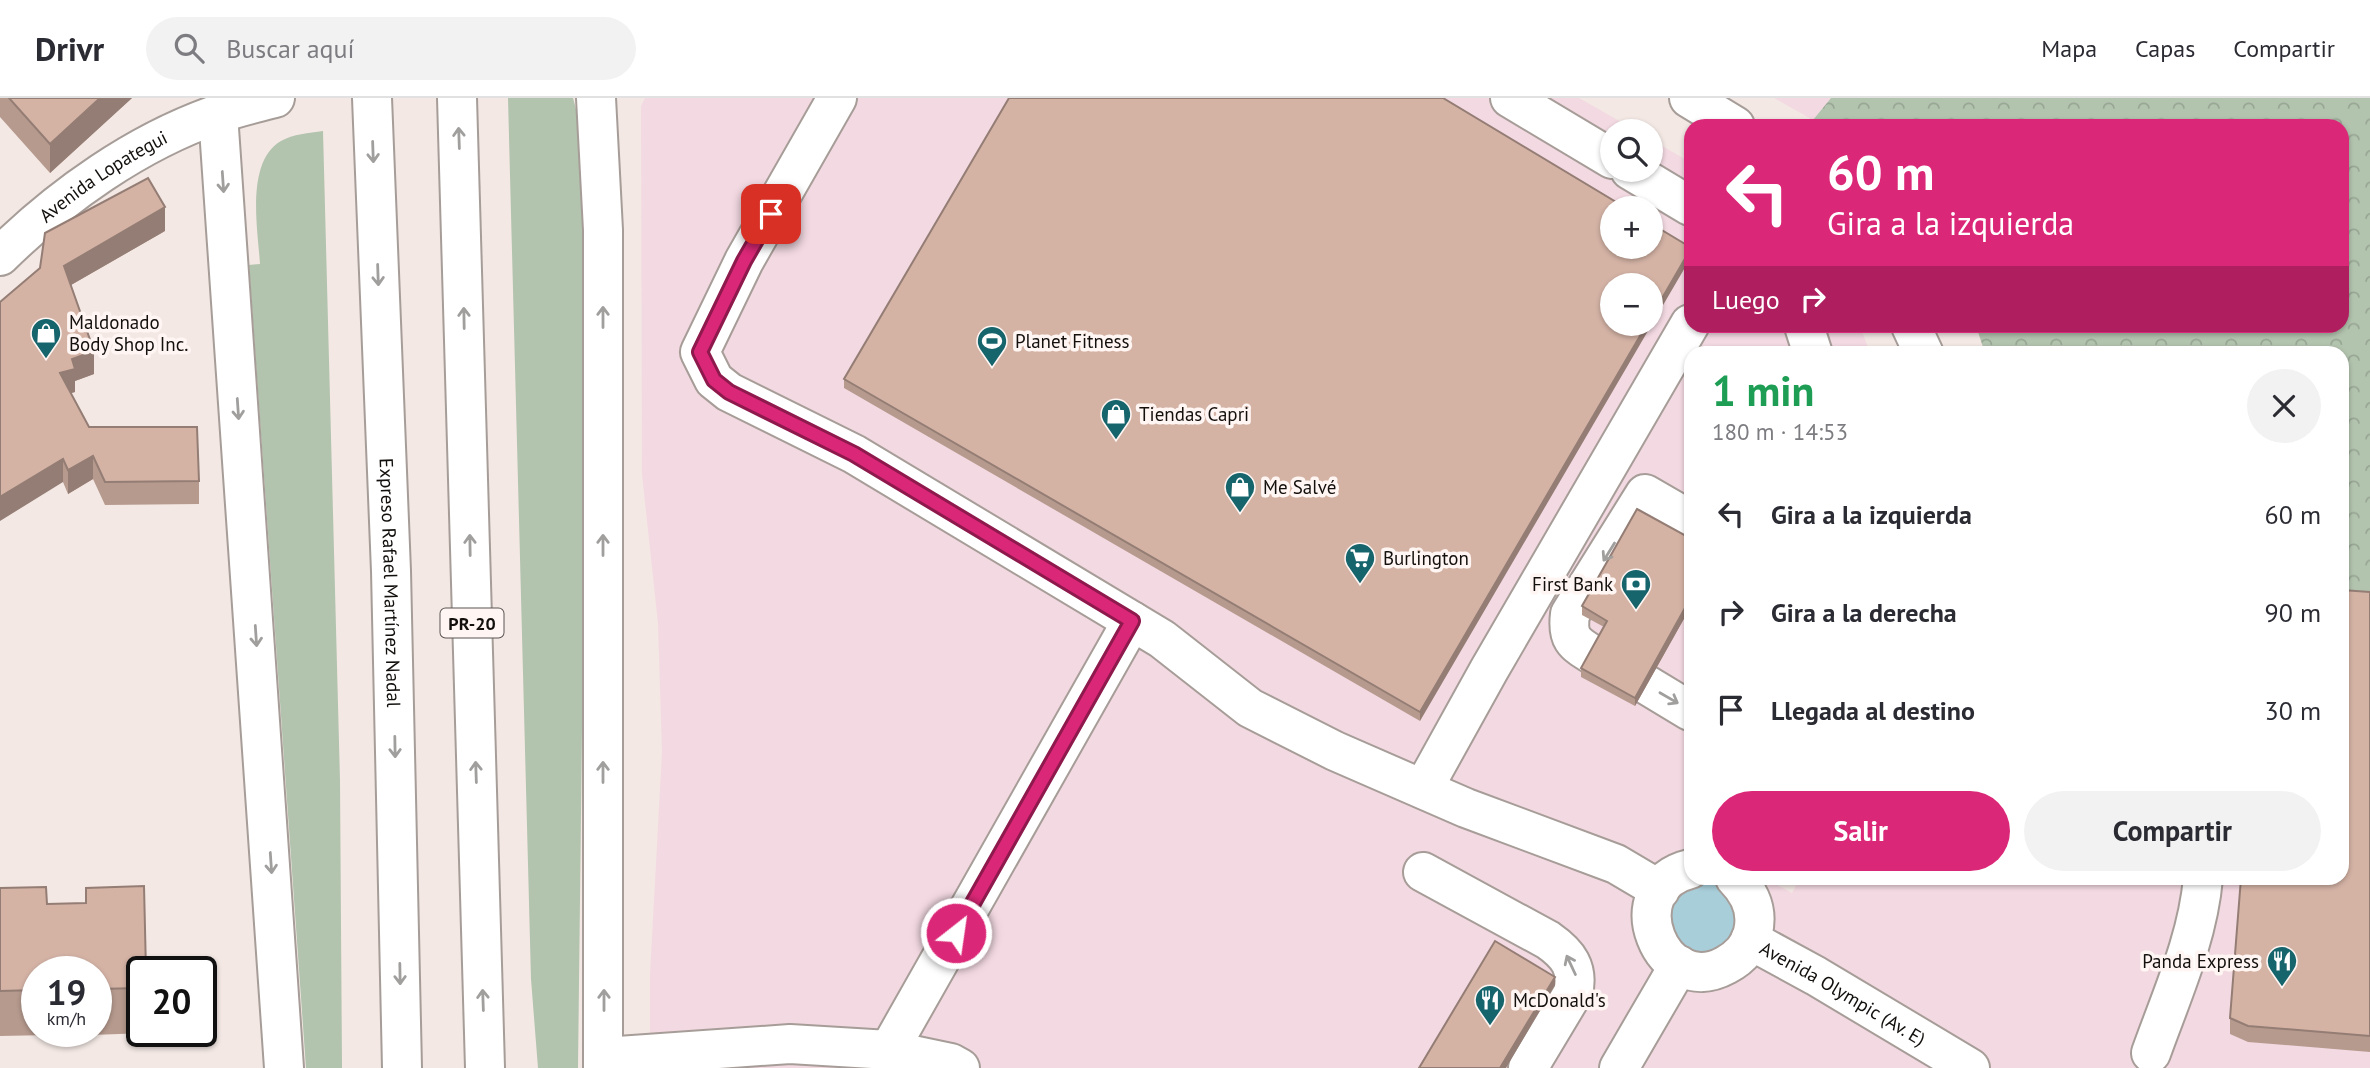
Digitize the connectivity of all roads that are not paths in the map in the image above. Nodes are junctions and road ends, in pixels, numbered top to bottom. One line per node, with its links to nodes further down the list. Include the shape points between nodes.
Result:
1 (275, 98): 8 (main road, Avenida Lopategui)
2 (372, 98): 31 (main road, Expreso Rafael Martínez Nadal, one-way to 31, via 391,571)
3 (457, 98): 32 (main road, PR-20, one-way to 3)
4 (596, 98): 28 (main road, one-way to 4, via 603,230)
5 (837, 98): 16 (main road, via 744,261 700,352 714,380 729,392 854,454)
6 (1510, 98): 10 (main road)
7 (1689, 98): 9 (main road)
8 (218, 114): 13 (main road, Avenida Lopategui, via 117,164 51,208); 30 (main road, one-way to 30)
9 (1724, 119)
10 (1600, 152)
11 (1650, 182): 12 (main road)
12 (1684, 202)
13 (0, 256)
14 (1685, 333): 20 (main road)
15 (1684, 517): 17 (main road, one-way to 17, via 1645,494 1570,614 1568,629 1574,642)
16 (1132, 621): 20 (main road, via 1251,708); 27 (main road)
17 (1593, 655)
18 (1647, 685): 19 (main road, one-way to 19)
19 (1684, 707)
20 (1423, 789): 22 (main road, via 1616,864)
21 (1423, 872): 34 (main road, one-way to 21, via 1573,993 1574,966 1548,940)
22 (1675, 880): 26 (main road, via 1653,904 1651,921 1662,950)
23 (1742, 885): 25 (main road, via 1755,918)
24 (2202, 885): 29 (main road)
25 (1750, 940): 26 (main road, via 1735,960 1720,968 1704,971); 36 (main road, Avenida Olympic (Av. E))
26 (1679, 965): 35 (main road)
27 (889, 1050): 28 (main road, via 790,1044); 33 (main road)
28 (603, 1063)
29 (2158, 1063)
30 (284, 1068)
31 (402, 1068)
32 (485, 1068)
33 (960, 1068)
34 (1528, 1068)
35 (1619, 1068)
36 (1970, 1068)

